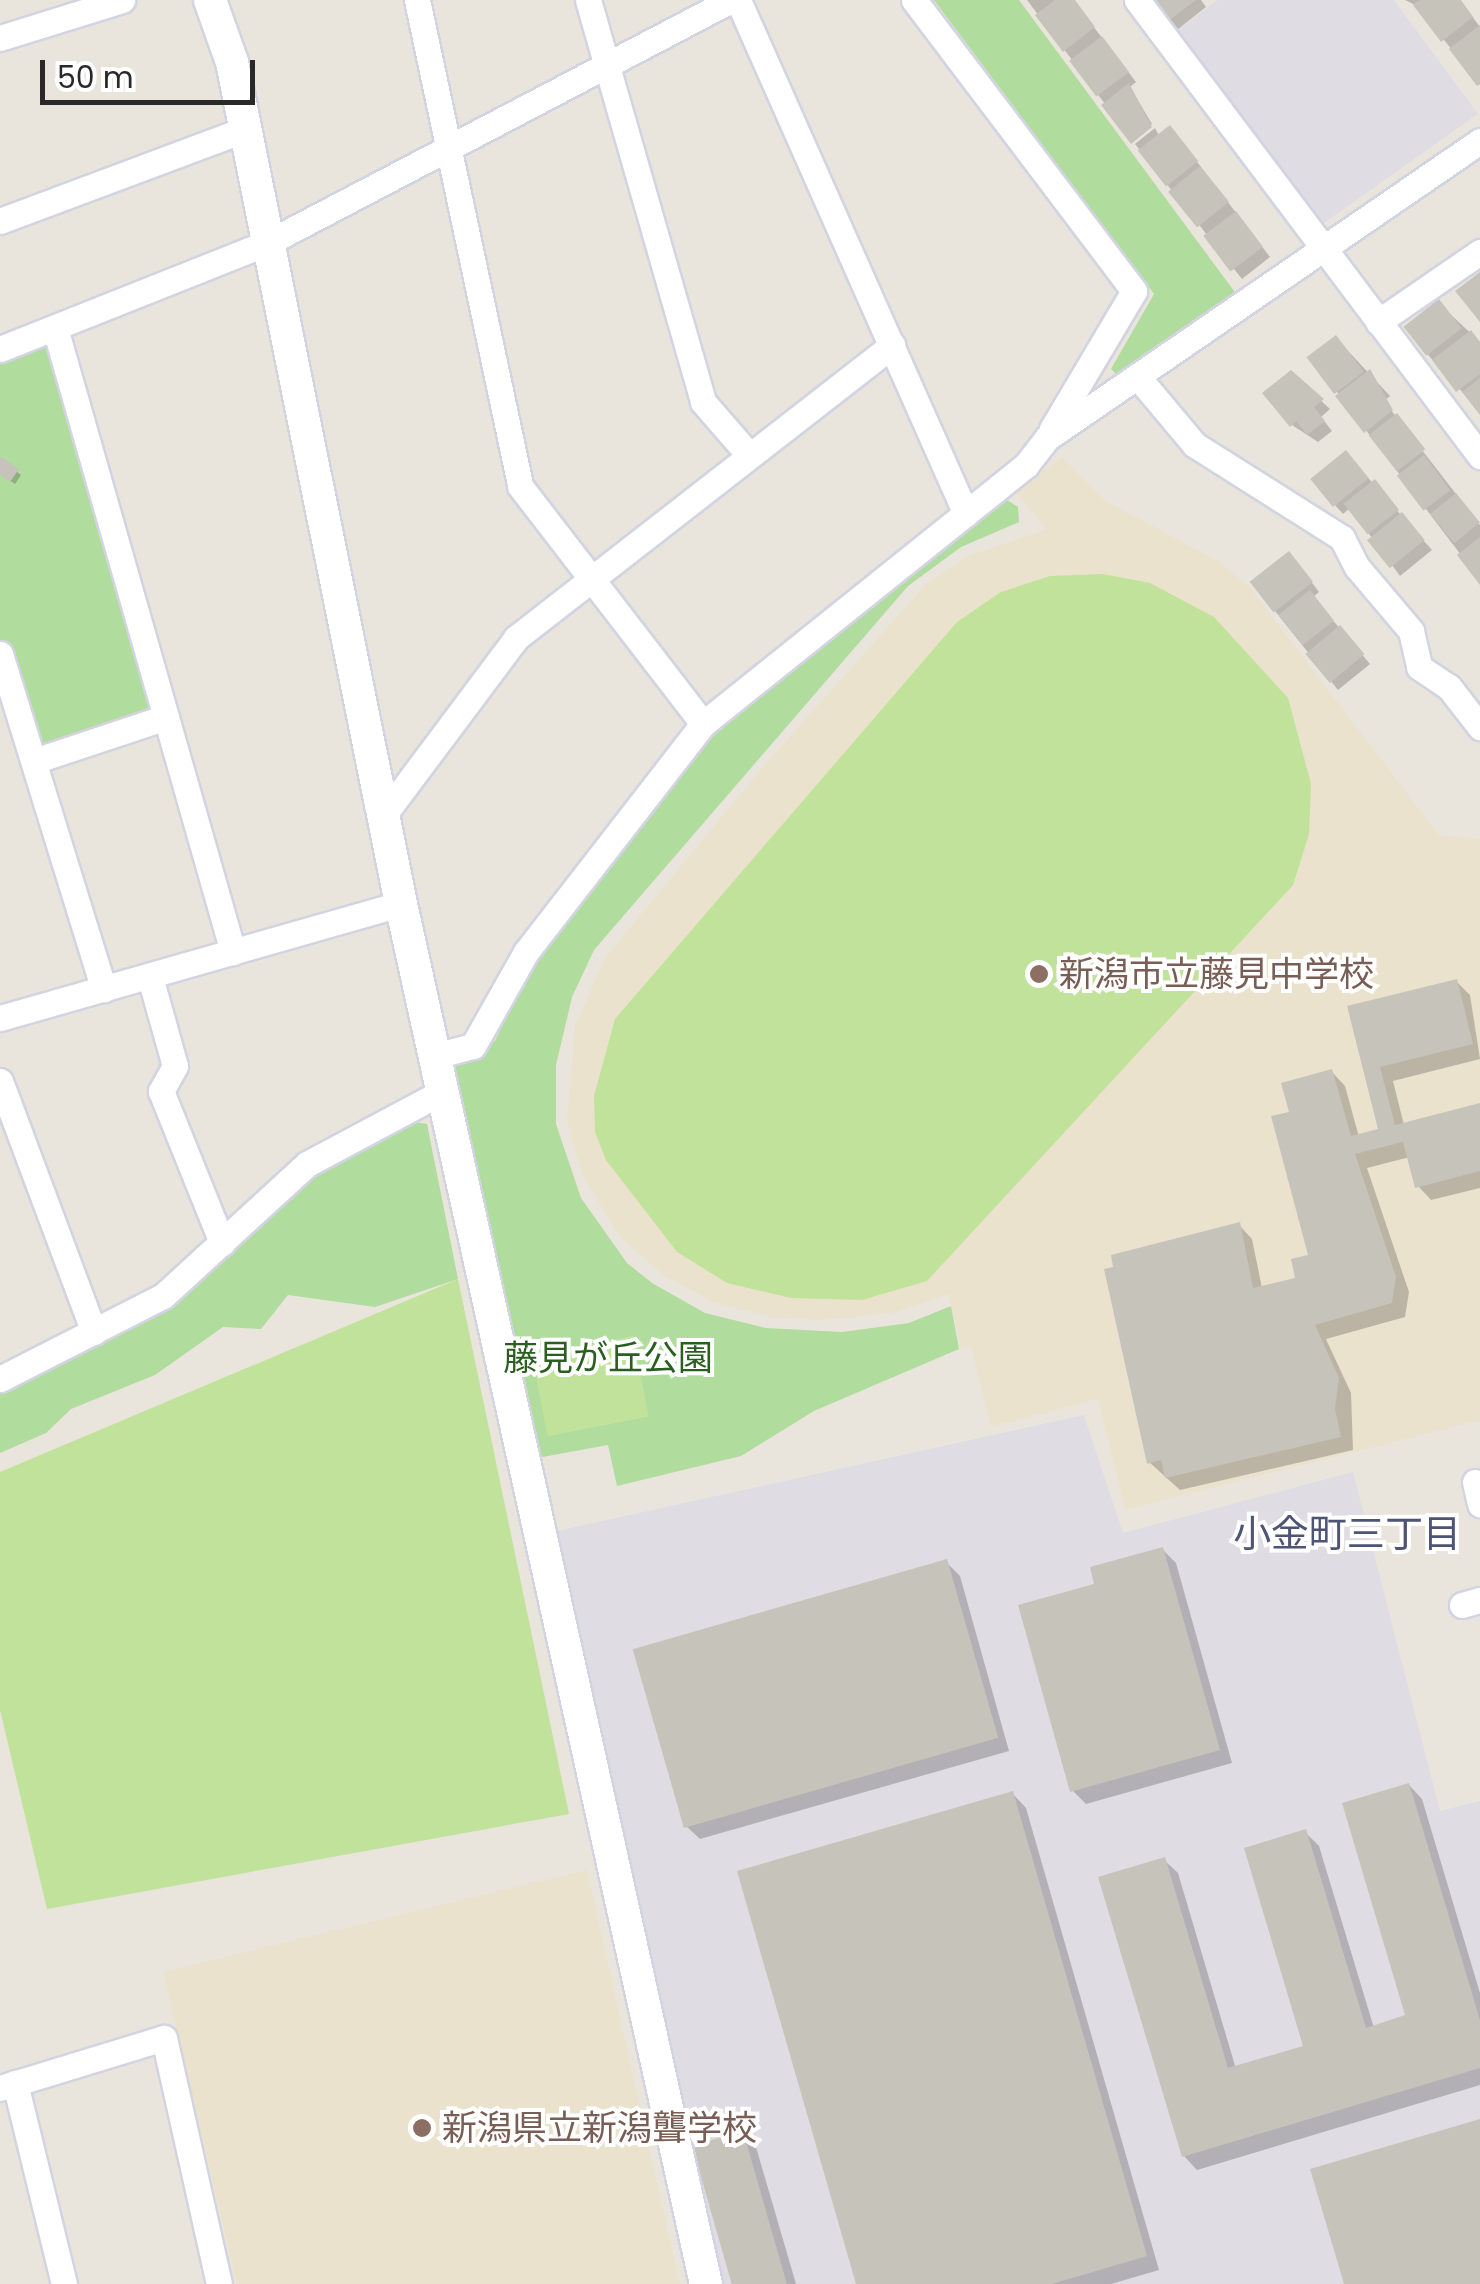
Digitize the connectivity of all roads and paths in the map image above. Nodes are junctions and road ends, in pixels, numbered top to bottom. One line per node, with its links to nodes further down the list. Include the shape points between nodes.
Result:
1 (122, 0): 8 (street)
2 (210, 0): 10 (street)
3 (417, 0): 12 (street)
4 (588, 0): 9 (street)
5 (734, 0): 9 (street); 19 (street)
6 (914, 0): 22 (street, via 1134,290)
7 (1137, 0): 15 (street)
8 (0, 38)
9 (608, 67): 12 (street); 23 (street, via 703,402)
10 (244, 130): 13 (street); 14 (street)
11 (1480, 141): 15 (street)
12 (452, 149): 14 (street); 26 (street, via 520,486)
13 (0, 221)
14 (268, 242): 18 (street); 32 (street)
15 (1326, 250): 17 (street); 21 (street, via 1306,256)
16 (1480, 252): 17 (street)
17 (1378, 322): 24 (street)
18 (55, 328): 20 (street); 28 (street)
19 (892, 345): 23 (street); 25 (street)
20 (0, 349)
21 (1137, 376): 22 (street); 30 (street, via 1195,445 1342,538 1357,567 1411,632 1420,667 1449,688)
22 (1047, 438): 25 (street, via 1026,465)
23 (749, 455): 26 (street)
24 (1480, 456)
25 (966, 514): 29 (street)
26 (590, 582): 29 (street); 32 (street, via 516,638)
27 (0, 654): 31 (street)
28 (166, 716): 31 (street); 34 (street)
29 (702, 724): 38 (street, via 526,952 473,1046)
30 (1480, 727)
31 (34, 761): 36 (street)
32 (383, 816): 33 (street)
33 (401, 904): 34 (street); 38 (street)
34 (233, 952): 35 (street)
35 (150, 977): 36 (street); 41 (street, via 175,1066 161,1091)
36 (104, 988): 37 (street)
37 (0, 1018)
38 (435, 1056): 40 (street)
39 (0, 1081): 42 (street)
40 (442, 1092): 41 (street, via 307,1164); 47 (street)
41 (222, 1243): 42 (street, via 164,1296)
42 (94, 1332): 43 (street)
43 (0, 1379)
44 (8, 2086): 45 (street); 46 (street, via 164,2038)
45 (64, 2284)
46 (218, 2284)
47 (706, 2284)

